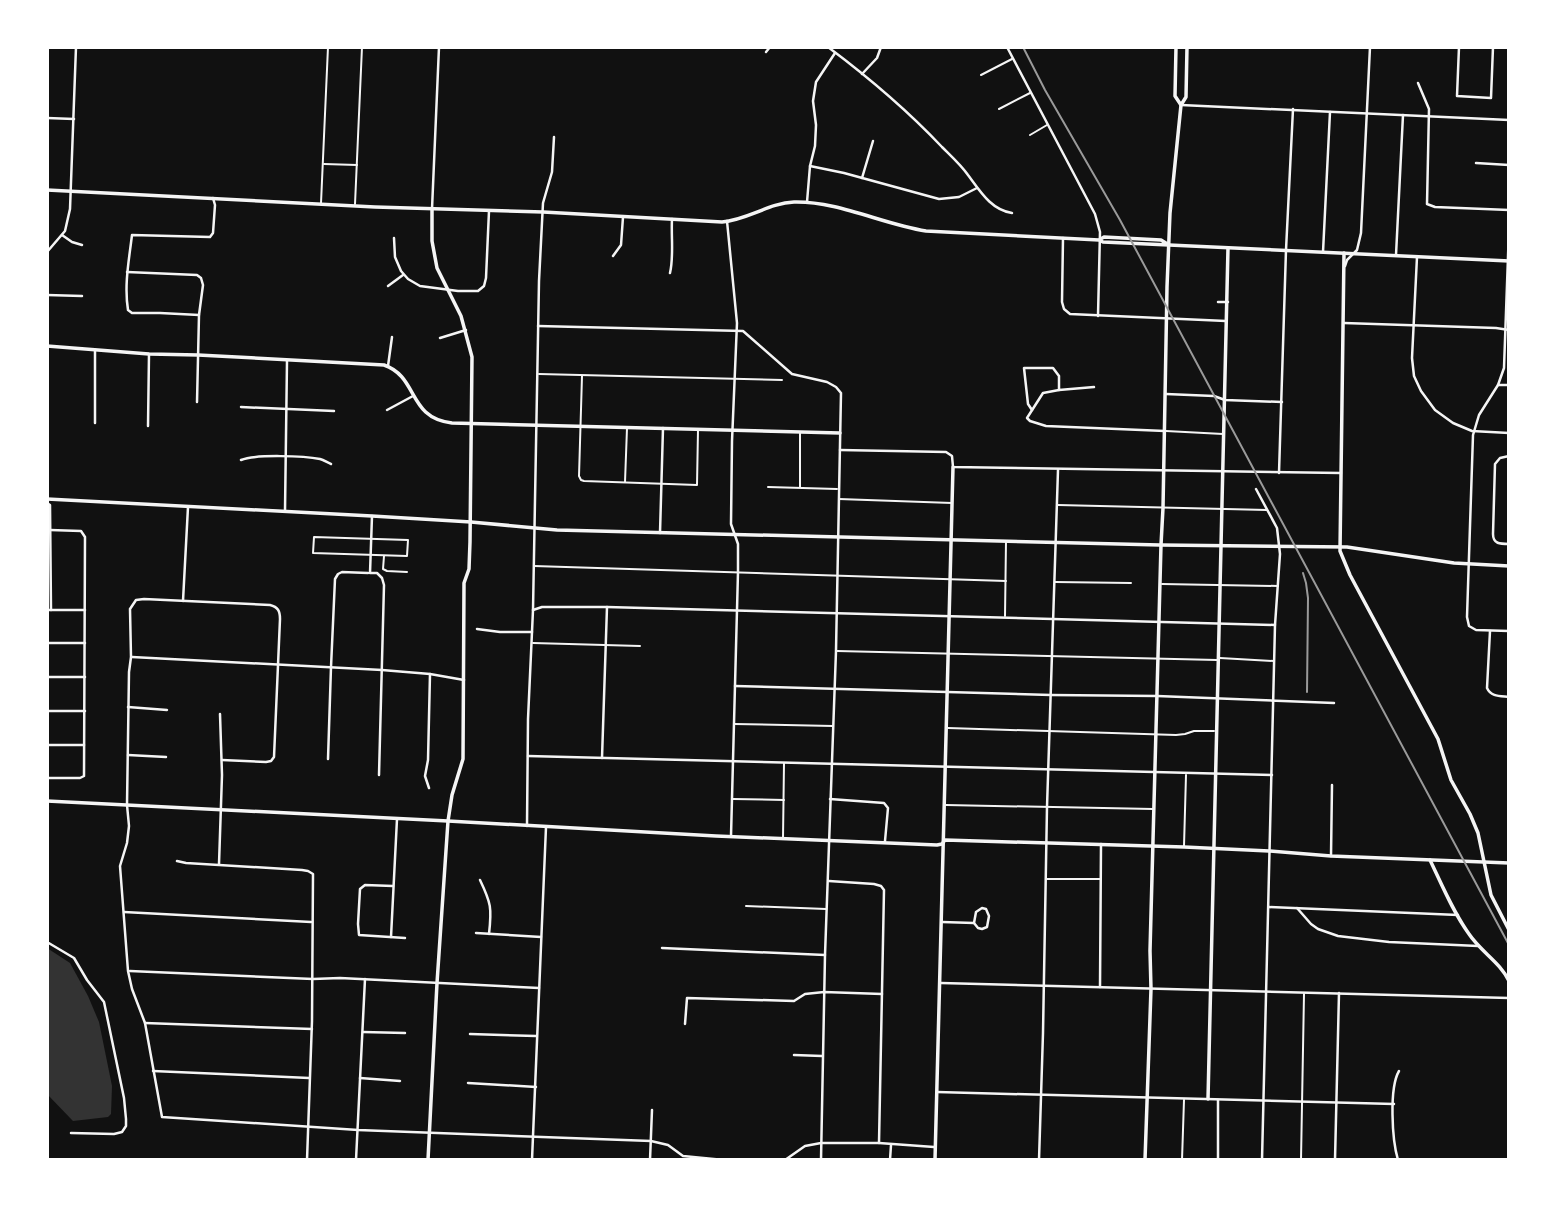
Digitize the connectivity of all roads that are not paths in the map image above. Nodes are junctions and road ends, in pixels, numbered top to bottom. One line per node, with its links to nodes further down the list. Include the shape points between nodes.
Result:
1 (76, 47): 29 (street)
2 (328, 47): 36 (lane)
3 (362, 47): 37 (lane)
4 (439, 47): 48 (street)
5 (770, 47): 14 (street)
6 (828, 47): 15 (street)
7 (881, 47): 17 (street)
8 (1007, 47): 16 (street)
9 (1176, 47): 21 (street, via 1175,96)
10 (1187, 47): 21 (street, via 1186,97)
11 (1370, 47): 25 (street)
12 (1460, 47): 13 (street, via 1457,96 1491,98)
13 (1493, 47)
14 (766, 52)
15 (835, 53): 17 (street); 39 (street, via 816,82 815,146)
16 (1013, 58): 18 (lane); 20 (street)
17 (862, 74): 41 (street, via 920,124)
18 (981, 75)
19 (1418, 83): 27 (street)
20 (1031, 92): 22 (lane); 31 (street)
21 (1181, 105): 23 (street); 61 (street)
22 (999, 109)
23 (1293, 109): 24 (street); 65 (street)
24 (1330, 111): 25 (street); 67 (street)
25 (1367, 112): 26 (street); 69 (street, via 1361,233)
26 (1403, 114): 27 (street); 70 (street)
27 (1429, 116): 30 (street); 49 (street, via 1428,205)
28 (47, 118): 29 (street)
29 (74, 119): 43 (street)
30 (1509, 120)
31 (1048, 125): 32 (lane); 60 (street, via 1096,214)
32 (1030, 135)
33 (554, 137): 51 (street)
34 (873, 141): 40 (street)
35 (1476, 163): 38 (street)
36 (323, 164): 37 (lane); 46 (lane)
37 (357, 165): 47 (lane)
38 (1509, 165)
39 (810, 166): 40 (street); 45 (street)
40 (862, 178): 41 (street, via 939,199 959,197)
41 (977, 188): 52 (street, via 995,208)
42 (47, 190): 43 (street)
43 (71, 191): 44 (street); 57 (street)
44 (214, 198): 46 (street); 75 (street, via 209,237 132,234)
45 (807, 202): 55 (street, via 781,204); 59 (street, via 926,231)
46 (321, 204): 47 (street)
47 (355, 205): 48 (street)
48 (432, 209): 50 (street); 79 (street, via 433,253)
49 (1509, 210)
50 (489, 211): 51 (street); 79 (street, via 484,286 473,291)
51 (543, 212): 53 (street); 90 (street)
52 (1012, 213)
53 (623, 217): 54 (street); 71 (street, via 621,245)
54 (672, 219): 55 (street); 76 (street)
55 (727, 221): 92 (street)
56 (1509, 229): 73 (street)
57 (62, 235): 62 (street); 63 (street)
58 (394, 238): 77 (street, via 395,257)
59 (1063, 238): 60 (street); 85 (street, via 1064,309 1073,315)
60 (1099, 240): 61 (street); 85 (street)
61 (1169, 244): 64 (street); 86 (street)
62 (49, 245): 66 (street)
63 (82, 245)
64 (1228, 248): 65 (street); 83 (street)
65 (1286, 250): 67 (street); 114 (street)
66 (47, 252)
67 (1323, 252): 68 (street)
68 (1344, 253): 69 (street); 74 (street)
69 (1355, 253): 70 (street); 74 (street)
70 (1396, 255): 72 (street)
71 (612, 256)
72 (1417, 257): 73 (street); 89 (street)
73 (1508, 261): 93 (street)
74 (1344, 269): 88 (street)
75 (127, 272): 84 (street, via 125,295 132,313); 84 (street, via 197,275 203,285)
76 (670, 273)
77 (403, 275): 78 (street); 79 (street, via 419,286)
78 (388, 286)
79 (446, 289): 91 (street)
80 (47, 295): 81 (street)
81 (82, 296)
82 (1218, 302): 83 (street)
83 (1228, 302): 87 (street)
84 (199, 315): 99 (street)
85 (1098, 316): 86 (street)
86 (1167, 318): 87 (street); 110 (street)
87 (1227, 321): 112 (street)
88 (1344, 323): 89 (street); 145 (street)
89 (1414, 325): 93 (street); 130 (street, via 1413,368 1420,391 1438,414)
90 (538, 326): 92 (street); 102 (street)
91 (466, 330): 95 (street); 121 (street, via 473,365)
92 (737, 330): 104 (street); 132 (street, via 746,332 792,374 838,389)
93 (1507, 330): 106 (street)
94 (392, 337): 101 (street)
95 (440, 338)
96 (47, 346): 97 (street)
97 (95, 350): 98 (street); 120 (street)
98 (149, 354): 99 (street); 123 (street)
99 (198, 355): 100 (street); 113 (street)
100 (287, 360): 101 (street); 116 (street)
101 (388, 366): 111 (street, via 402,376)
102 (538, 374): 103 (lane); 122 (street)
103 (582, 376): 104 (lane); 124 (lane)
104 (735, 378): 105 (lane); 128 (street)
105 (782, 380)
106 (1498, 385): 107 (street); 130 (street)
107 (1509, 385)
108 (1094, 387): 109 (street)
109 (1059, 390): 118 (street, via 1044,393); 118 (street, via 1059,376 1053,368 1024,368)
110 (1166, 394): 112 (street); 129 (street)
111 (413, 396): 117 (street); 121 (street, via 434,419)
112 (1224, 400): 114 (street); 134 (street)
113 (197, 402)
114 (1282, 402): 144 (street)
115 (241, 407): 116 (street)
116 (287, 410): 119 (street); 137 (street)
117 (387, 410)
118 (1032, 410): 129 (street, via 1027,418 1046,426)
119 (334, 411)
120 (95, 423)
121 (472, 423): 122 (street); 162 (street)
122 (537, 424): 124 (street); 163 (street)
123 (148, 426)
124 (581, 426): 125 (street); 146 (lane, via 581,480)
125 (627, 427): 126 (street); 146 (lane)
126 (663, 428): 127 (street); 147 (street)
127 (698, 429): 128 (street); 147 (lane, via 697,485)
128 (733, 430): 131 (street); 166 (street)
129 (1165, 431): 134 (lane); 142 (street)
130 (1474, 431): 133 (street); 179 (street)
131 (800, 432): 132 (street); 149 (lane)
132 (839, 433): 135 (street)
133 (1509, 433)
134 (1224, 434): 143 (street)
135 (840, 450): 140 (street, via 946,452 952,456); 150 (street)
136 (1509, 456): 172 (street, via 1494,464 1493,534 1496,542)
137 (285, 457): 138 (street); 139 (street); 160 (street)
138 (241, 460)
139 (331, 464)
140 (953, 467): 141 (street); 154 (street)
141 (1059, 470): 142 (street); 155 (street)
142 (1164, 471): 143 (street); 157 (street)
143 (1223, 472): 144 (street); 158 (street)
144 (1279, 473): 145 (street)
145 (1341, 473): 176 (street)
146 (625, 483): 147 (lane)
147 (661, 484): 165 (street)
148 (768, 486): 149 (lane)
149 (800, 487): 150 (lane)
150 (838, 489): 152 (street)
151 (1256, 489): 159 (street)
152 (838, 499): 154 (lane); 167 (street)
153 (47, 501): 156 (street); 164 (street)
154 (952, 503): 169 (street)
155 (1058, 505): 157 (lane); 171 (street)
156 (188, 506): 160 (street); 194 (street)
157 (1163, 508): 158 (lane); 173 (street)
158 (1222, 510): 159 (lane); 174 (street)
159 (1268, 510): 175 (street)
160 (285, 511): 161 (street)
161 (372, 516): 162 (street); 168 (street)
162 (471, 522): 163 (street); 229 (street, via 464,583)
163 (534, 528): 165 (street); 180 (street)
164 (50, 530): 186 (street); 197 (street, via 84,533)
165 (660, 533): 166 (street)
166 (734, 535): 167 (street); 183 (street)
167 (838, 537): 169 (street); 185 (street)
168 (371, 538): 177 (street); 177 (lane, via 314,537 313,553); 178 (lane, via 408,540 407,556)
169 (952, 540): 170 (street); 187 (street)
170 (1006, 540): 171 (street); 188 (lane)
171 (1056, 541): 173 (street); 189 (street)
172 (1509, 544)
173 (1161, 545): 174 (street); 191 (street)
174 (1221, 545): 175 (street); 192 (street)
175 (1279, 546): 176 (street); 193 (street)
176 (1339, 547): 179 (street); 298 (street, via 1438,738 1451,780 1478,832)
177 (370, 555): 178 (lane); 184 (street)
178 (384, 555): 182 (lane, via 383,569)
179 (1468, 565): 181 (street); 208 (street, via 1469,625)
180 (534, 566): 183 (lane); 198 (street)
181 (1509, 566)
182 (407, 572)
183 (738, 572): 185 (lane); 199 (street)
184 (370, 573): 224 (street, via 342,572 335,579); 225 (street, via 377,573 384,585)
185 (837, 575): 187 (lane); 200 (street)
186 (49, 576): 196 (street)
187 (950, 578): 188 (lane); 201 (street)
188 (1006, 580): 202 (lane)
189 (1054, 582): 190 (lane); 203 (street)
190 (1131, 583)
191 (1161, 584): 192 (lane); 204 (street)
192 (1220, 586): 193 (lane); 205 (street)
193 (1278, 586): 206 (street)
194 (183, 601): 218 (street, via 135,601 130,609); 223 (street, via 270,605 279,610)
195 (607, 607): 198 (street); 199 (street); 214 (street)
196 (49, 610): 197 (street)
197 (85, 610): 212 (street)
198 (533, 610): 210 (street)
199 (737, 611): 200 (street); 230 (street)
200 (837, 613): 201 (street); 216 (street)
201 (949, 616): 202 (street); 217 (street)
202 (1005, 617): 203 (street)
203 (1052, 619): 204 (street); 219 (street)
204 (1160, 621): 205 (street); 221 (street)
205 (1220, 623): 206 (street); 220 (street)
206 (1275, 625): 222 (street)
207 (477, 629): 210 (street)
208 (1490, 631): 209 (street); 235 (street, via 1487,688 1494,695)
209 (1509, 631)
210 (532, 632): 213 (street)
211 (47, 643): 212 (street)
212 (85, 643): 228 (street)
213 (532, 643): 214 (lane); 253 (street)
214 (606, 645): 215 (lane); 255 (street)
215 (640, 646)
216 (836, 651): 217 (lane); 231 (street)
217 (948, 653): 219 (lane); 232 (street)
218 (131, 657): 223 (street); 239 (street)
219 (1052, 657): 221 (lane); 233 (street)
220 (1219, 659): 221 (lane); 222 (lane); 236 (street)
221 (1159, 660): 234 (street)
222 (1275, 661): 237 (street)
223 (279, 664): 224 (street); 257 (street, via 274,757 266,762)
224 (331, 667): 225 (street); 256 (street)
225 (382, 670): 226 (street); 266 (street)
226 (430, 674): 229 (street); 270 (street, via 425,776)
227 (47, 677): 228 (street)
228 (85, 677): 242 (street)
229 (464, 680): 281 (street, via 463,760)
230 (735, 686): 231 (street); 244 (street)
231 (835, 688): 232 (street); 245 (street)
232 (948, 692): 233 (street); 246 (street)
233 (1051, 695): 234 (street); 248 (street)
234 (1157, 696): 236 (street); 249 (street)
235 (1509, 697)
236 (1219, 698): 237 (street); 247 (street)
237 (1274, 700): 238 (street); 267 (street)
238 (1334, 703)
239 (128, 707): 240 (street); 252 (street)
240 (167, 710)
241 (47, 711): 242 (street)
242 (85, 711): 251 (street)
243 (220, 714): 257 (street)
244 (733, 724): 245 (lane); 258 (street)
245 (833, 726): 260 (street)
246 (947, 728): 248 (lane); 261 (street)
247 (1218, 731): 249 (lane); 265 (street)
248 (1049, 732): 249 (lane); 262 (street)
249 (1157, 734): 263 (street)
250 (47, 745): 251 (street)
251 (84, 745): 268 (street, via 83,778)
252 (128, 755): 254 (street); 275 (street)
253 (528, 756): 255 (street); 282 (street)
254 (166, 757)
255 (602, 758): 258 (street)
256 (328, 759)
257 (222, 760): 279 (street)
258 (733, 760): 259 (street); 271 (street)
259 (784, 762): 260 (street); 273 (lane)
260 (832, 763): 261 (street); 272 (street)
261 (946, 768): 262 (street); 276 (street)
262 (1048, 771): 263 (street); 277 (street)
263 (1156, 772): 264 (street); 278 (street)
264 (1186, 774): 265 (street); 292 (lane)
265 (1216, 774): 267 (street); 293 (street)
266 (379, 775)
267 (1272, 775): 294 (street)
268 (47, 778)
269 (1332, 785): 295 (street)
270 (429, 789)
271 (732, 799): 273 (lane); 284 (street)
272 (830, 799): 287 (street); 288 (street, via 887,805)
273 (784, 800): 285 (lane)
274 (47, 801): 275 (street)
275 (127, 805): 279 (street); 310 (street, via 127,844 120,866)
276 (945, 805): 277 (lane); 286 (street)
277 (1047, 807): 278 (lane); 289 (street)
278 (1154, 809): 291 (street)
279 (221, 810): 280 (street); 300 (street)
280 (397, 819): 281 (street); 305 (street)
281 (448, 821): 282 (street); 329 (street)
282 (527, 826): 283 (street)
283 (546, 827): 284 (street); 319 (street)
284 (731, 837): 285 (street)
285 (783, 839): 287 (street)
286 (945, 840): 288 (street, via 937,845); 289 (street); 313 (street)
287 (829, 841): 288 (street); 304 (street)
288 (885, 843)
289 (1046, 843): 290 (street); 302 (street)
290 (1101, 844): 291 (street); 301 (street)
291 (1154, 846): 292 (street); 334 (street)
292 (1184, 847): 293 (street)
293 (1213, 849): 294 (street); 335 (street)
294 (1269, 851): 295 (street); 307 (street)
295 (1331, 856): 296 (street)
296 (1430, 860): 298 (street); 311 (street)
297 (177, 861): 300 (street)
298 (1483, 862): 299 (street); 315 (street, via 1491,895)
299 (1509, 863)
300 (219, 865): 312 (street, via 311,872)
301 (1100, 878): 302 (lane); 333 (street)
302 (1046, 879): 331 (street)
303 (480, 880): 317 (street, via 491,908)
304 (828, 881): 309 (street); 338 (street, via 883,888)
305 (393, 886): 318 (street); 318 (street, via 365,885 360,889 358,924 359,935)
306 (746, 906): 309 (lane)
307 (1268, 906): 308 (street); 337 (street)
308 (1297, 908): 311 (street); 322 (street, via 1318,929 1338,936)
309 (827, 909): 324 (street)
310 (124, 912): 312 (street); 325 (street)
311 (1458, 915): 322 (street)
312 (311, 922): 326 (street)
313 (942, 922): 314 (street); 330 (street)
314 (974, 923): 314 (street, via 980,929 987,927 986,909 977,910)
315 (1509, 930)
316 (475, 933): 317 (street)
317 (489, 934): 319 (street)
318 (391, 937): 320 (street)
319 (541, 937): 332 (street)
320 (405, 938)
321 (47, 942): 371 (street, via 74,958 104,1002 124,1098 126,1125 121,1133)
322 (1478, 946): 328 (street, via 1499,964)
323 (662, 948): 324 (street)
324 (825, 955): 336 (street)
325 (128, 971): 326 (street); 342 (street)
326 (313, 979): 327 (street); 344 (street)
327 (365, 979): 329 (street); 345 (street)
328 (1509, 981)
329 (437, 983): 332 (street); 372 (street)
330 (941, 983): 331 (street); 358 (street)
331 (1044, 986): 333 (street); 359 (street)
332 (539, 988): 348 (street)
333 (1100, 988): 334 (street)
334 (1151, 989): 335 (street); 360 (street)
335 (1210, 990): 337 (street); 362 (street)
336 (824, 992): 338 (street); 343 (street, via 805,994 794,1001 687,998); 350 (street)
337 (1266, 992): 339 (street); 364 (street)
338 (882, 993): 376 (street)
339 (1304, 993): 340 (street); 365 (lane)
340 (1339, 993): 341 (street); 366 (street)
341 (1509, 998)
342 (145, 1023): 344 (street); 351 (street)
343 (685, 1024)
344 (312, 1029): 353 (street)
345 (363, 1032): 346 (street); 354 (street)
346 (405, 1033)
347 (470, 1034): 348 (street)
348 (536, 1036): 357 (street)
349 (794, 1055): 350 (street)
350 (822, 1056): 375 (street)
351 (153, 1070): 353 (street); 369 (street, via 162,1117)
352 (1399, 1071): 367 (street)
353 (309, 1078): 369 (street)
354 (360, 1079): 355 (street); 370 (street)
355 (400, 1080)
356 (468, 1083): 357 (street)
357 (536, 1087): 373 (street)
358 (937, 1092): 359 (street); 378 (street)
359 (1040, 1095): 360 (street); 389 (street)
360 (1147, 1098): 361 (street); 390 (street)
361 (1184, 1099): 362 (street); 391 (lane)
362 (1208, 1100): 363 (street)
363 (1218, 1100): 364 (street); 392 (street)
364 (1263, 1101): 365 (street); 393 (street)
365 (1300, 1102): 366 (street); 394 (lane)
366 (1336, 1103): 367 (street); 395 (street)
367 (1394, 1104): 396 (street)
368 (652, 1110): 374 (street)
369 (308, 1127): 370 (street); 379 (street)
370 (358, 1130): 372 (street); 380 (street)
371 (71, 1133)
372 (430, 1133): 373 (street); 381 (street)
373 (533, 1136): 374 (street); 382 (street)
374 (651, 1141): 383 (street); 384 (street, via 668,1145 683,1156)
375 (821, 1143): 376 (street); 385 (street, via 805,1146); 386 (street)
376 (879, 1143): 377 (street)
377 (891, 1145): 378 (street); 387 (street)
378 (936, 1147): 388 (street)
379 (307, 1160)
380 (356, 1160)
381 (429, 1160)
382 (532, 1160)
383 (650, 1160)
384 (724, 1160)
385 (785, 1160)
386 (821, 1160)
387 (890, 1160)
388 (935, 1160)
389 (1039, 1160)
390 (1145, 1160)
391 (1182, 1160)
392 (1218, 1160)
393 (1262, 1160)
394 (1301, 1160)
395 (1335, 1160)
396 (1398, 1160)

